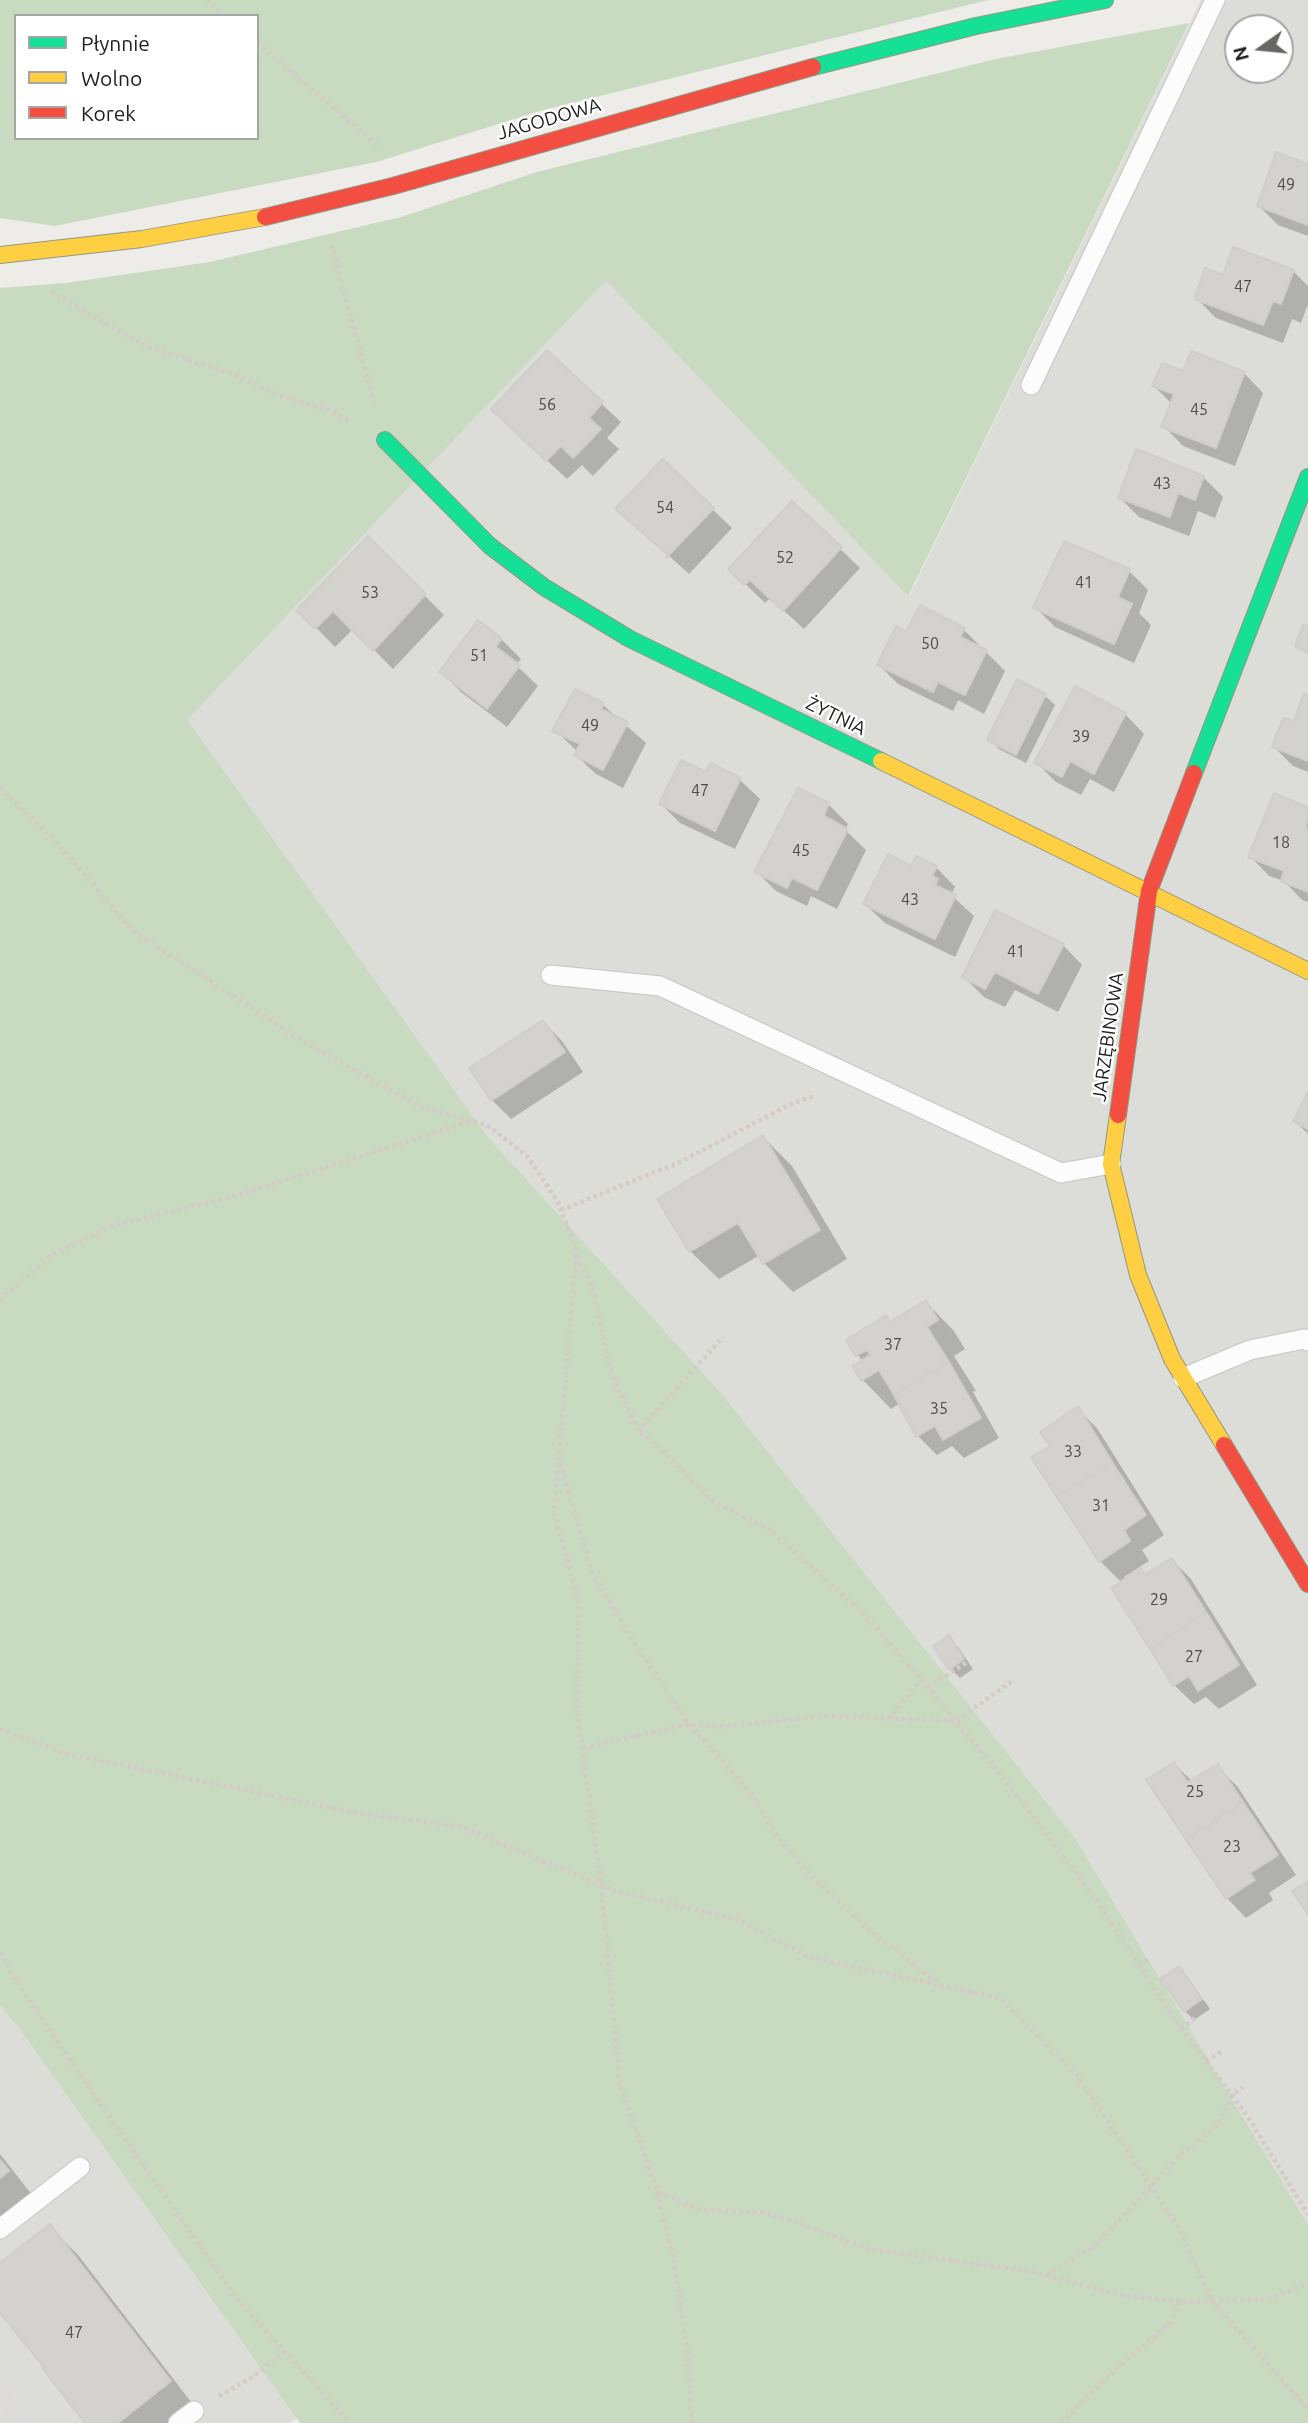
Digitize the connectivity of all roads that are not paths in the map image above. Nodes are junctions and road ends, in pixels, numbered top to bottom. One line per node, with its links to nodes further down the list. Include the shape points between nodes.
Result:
1 (1105, 0): 3 (street, JAGODOWA, via 843,60 320,204 132,240)
2 (1215, 0): 4 (lane)
3 (0, 256)
4 (1031, 385)
5 (385, 440): 7 (street, ŻYTNIA, via 490,546 544,587 630,639)
6 (1308, 477): 7 (street, JARZĘBINOWA)
7 (1149, 891): 8 (street, ŻYTNIA); 10 (street, JARZĘBINOWA)
8 (1308, 971)
9 (551, 975): 10 (lane, via 660,986 1060,1173)
10 (1111, 1164): 12 (street, JARZĘBINOWA, via 1138,1275)
11 (1308, 1341): 12 (lane, via 1250,1350)
12 (1183, 1378): 13 (street, JARZĘBINOWA)
13 (1308, 1584)
14 (80, 2167): 15 (lane)
15 (0, 2229)

